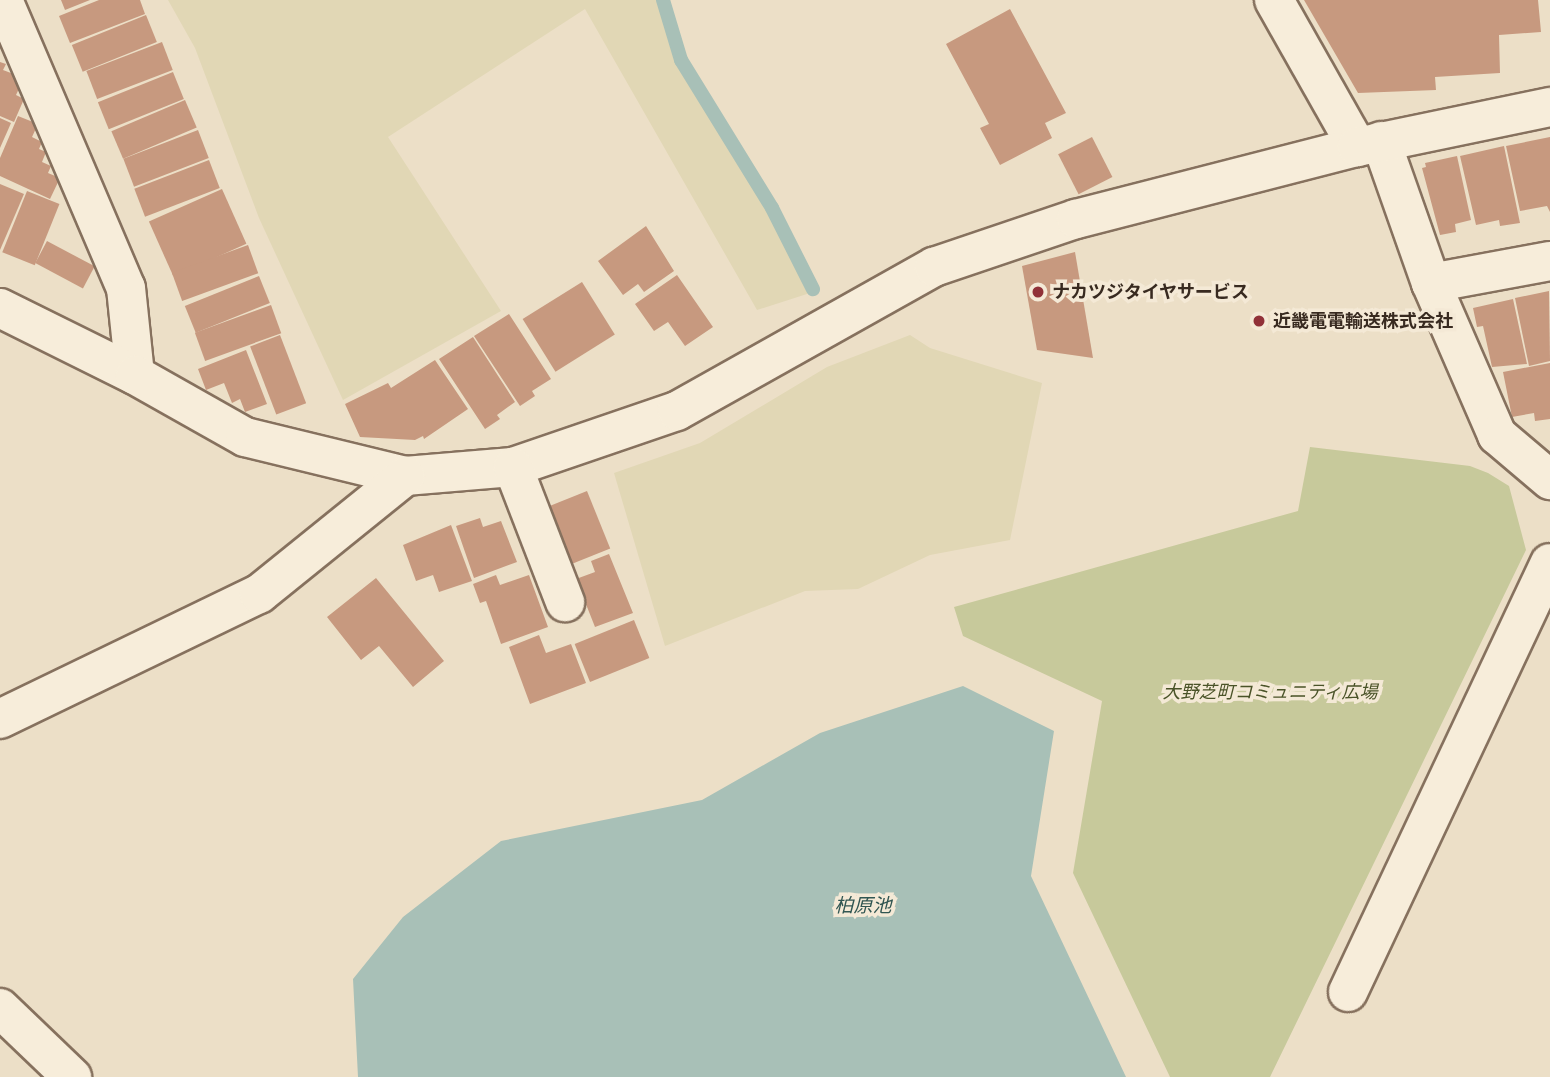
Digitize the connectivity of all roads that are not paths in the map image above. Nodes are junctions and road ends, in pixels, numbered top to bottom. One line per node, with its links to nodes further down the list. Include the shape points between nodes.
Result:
1 (3, 0): 8 (street, via 126,288)
2 (1274, 0): 4 (street)
3 (1550, 107): 4 (street)
4 (1369, 144): 6 (street); 9 (street, via 1076,219 934,267 677,411)
5 (1550, 261): 6 (street)
6 (1431, 283): 10 (street, via 1497,435)
7 (0, 309): 8 (street)
8 (135, 375): 11 (street, via 245,437)
9 (513, 467): 11 (street); 13 (street)
10 (1546, 470)
11 (405, 476): 14 (street, via 260,594)
12 (1550, 563): 15 (street)
13 (565, 602)
14 (0, 719)
15 (1348, 992)
16 (0, 1008): 17 (street)
17 (72, 1077)

